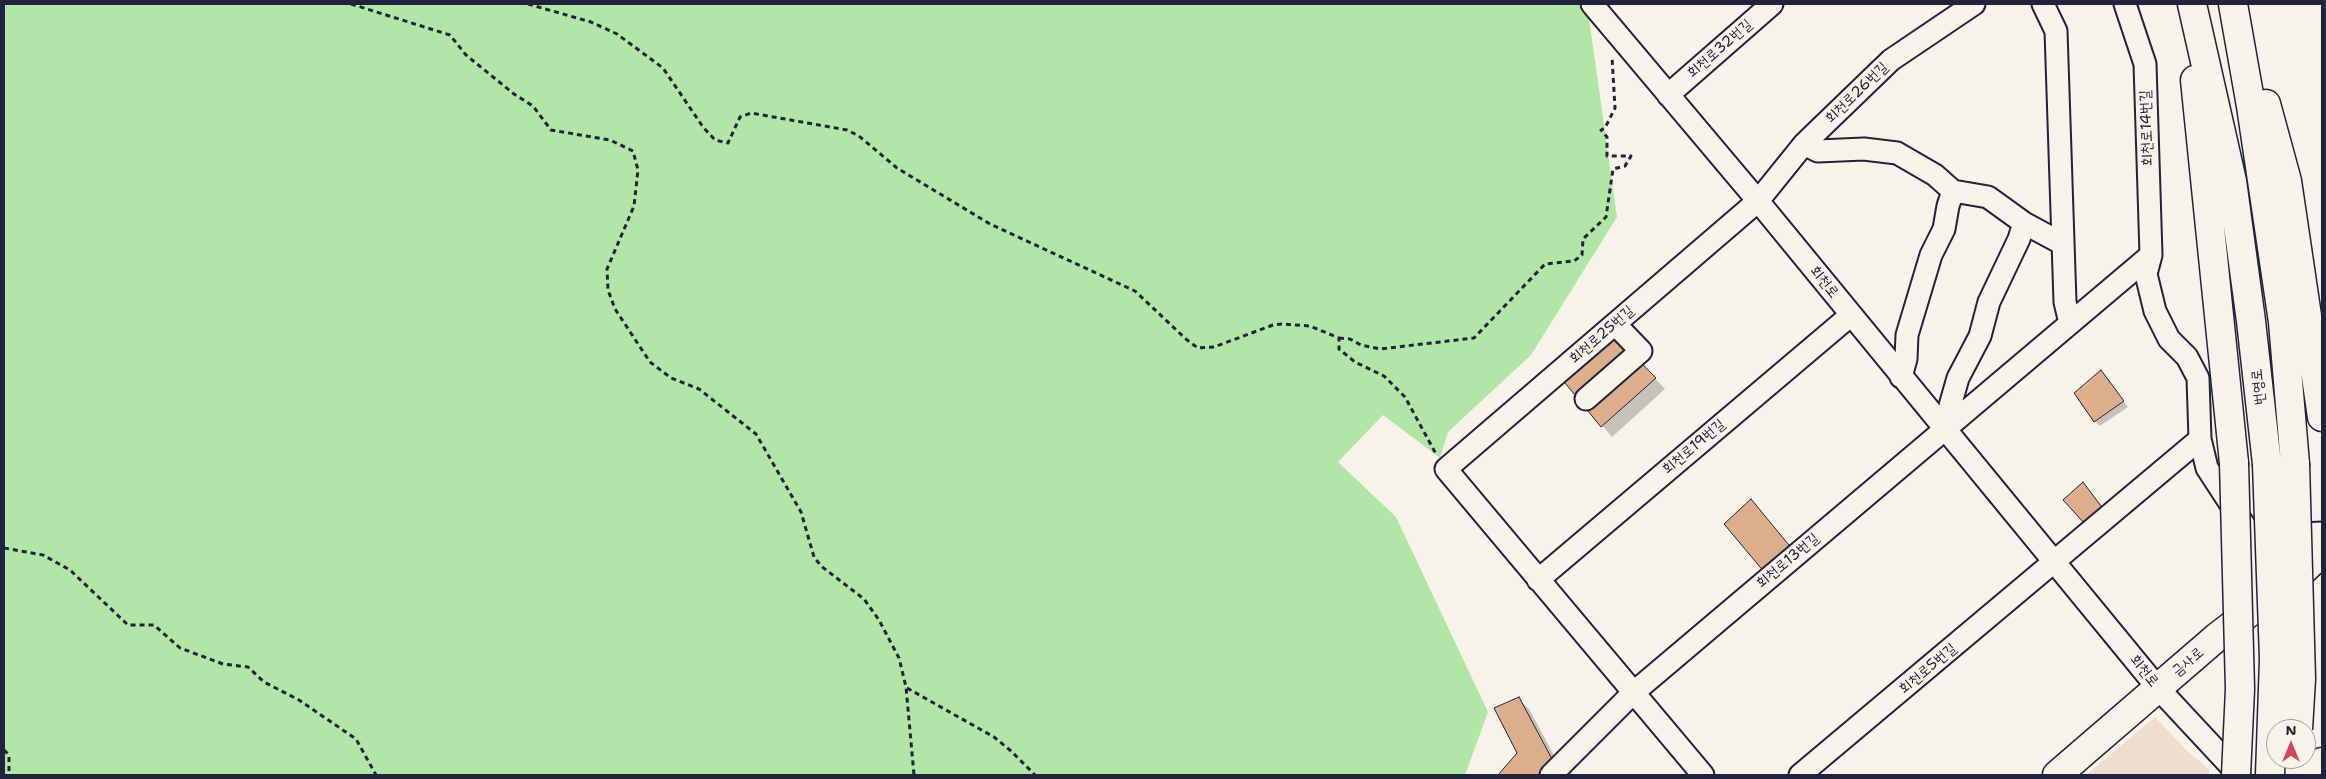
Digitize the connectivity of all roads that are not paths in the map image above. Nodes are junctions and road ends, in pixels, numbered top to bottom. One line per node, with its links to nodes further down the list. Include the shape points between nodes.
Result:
1 (1592, 4): 10 (street, 회천로)
2 (1772, 4): 10 (street, 회천로32번길)
3 (1974, 4): 11 (street, 회천로26번길, via 1891,60)
4 (2043, 4): 15 (street, via 2056,31)
5 (2125, 4): 16 (street, 회천로14번길, via 2145,64)
6 (2188, 4): 39 (main road, bridge, via 2234,463 2240,688)
7 (2192, 4): 40 (main road, 번영로, bridge, via 2232,181 2267,464 2274,659)
8 (2233, 4): 33 (main road, 번영로, bridge, via 2283,322 2295,464)
9 (2237, 4): 22 (main road, via 2287,181)
10 (1668, 95): 13 (street, 회천로)
11 (1804, 144): 12 (street, via 1818,151 1897,153 1934,175); 13 (street, 회천로26번길)
12 (1953, 191): 14 (street, via 1988,197); 20 (street, via 1944,229 1931,255 1907,335)
13 (1758, 201): 17 (street, 회천로); 19 (street, 회천로25번길)
14 (2024, 222): 15 (street); 23 (street, via 2020,239 1989,302 1980,336 1958,378)
15 (2063, 244): 18 (street, via 2065,302)
16 (2151, 255): 18 (street); 24 (street, 회천로14번길, via 2146,274 2155,311 2168,340 2187,358 2198,378)
17 (1851, 315): 20 (street, 회천로); 29 (street, 회천로19번길)
18 (2070, 323): 23 (street)
19 (1615, 324): 21 (street, via 1640,351); 29 (street, 회천로25번길, via 1446,469)
20 (1901, 377): 23 (street, 회천로)
21 (1586, 399)
22 (2322, 417)
23 (1948, 426): 28 (street, 회천로); 32 (street, 회천로13번길)
24 (2200, 439): 26 (street, 회천로14번길, via 2207,468); 28 (street)
25 (2322, 533): 26 (street)
26 (2252, 537): 30 (street)
27 (2322, 552): 30 (main road, 금사로)
28 (2056, 562): 31 (street, 회천로); 37 (street, 회천로5번길)
29 (1538, 580): 32 (street)
30 (2257, 607): 31 (main road, 금사로)
31 (2157, 687): 38 (main road, 금사로); 39 (street, 회천로)
32 (1633, 693): 35 (street, 회천로13번길); 36 (street)
33 (2298, 719)
34 (2322, 762): 41 (main road)
35 (1551, 775)
36 (1703, 775)
37 (1800, 775)
38 (2057, 775)
39 (2238, 775)
40 (2270, 775)
41 (2308, 775)

